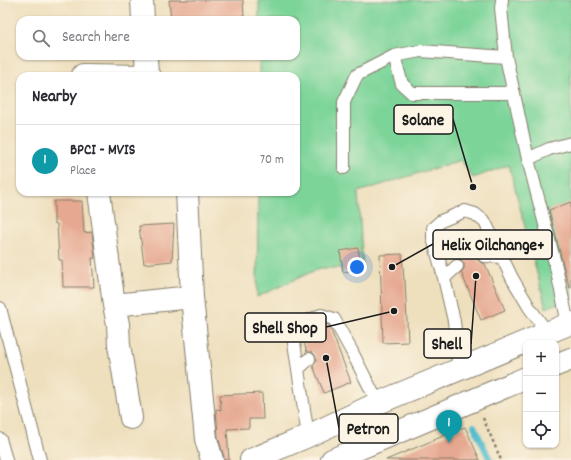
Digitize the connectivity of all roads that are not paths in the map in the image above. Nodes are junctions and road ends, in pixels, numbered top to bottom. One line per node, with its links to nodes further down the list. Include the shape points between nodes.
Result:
1 (142, 0): 3 (street)
2 (502, 0): 5 (lane)
3 (143, 16)
4 (394, 56): 5 (lane, via 420,51); 8 (lane, via 402,84 412,93); 11 (lane, via 357,75 344,102)
5 (506, 57): 8 (lane)
6 (146, 60): 7 (street)
7 (148, 72)
8 (514, 93): 10 (lane)
9 (571, 143): 10 (lane, via 549,149)
10 (528, 159): 21 (lane)
11 (344, 168)
12 (100, 196): 19 (street)
13 (187, 196): 18 (street)
14 (484, 256): 15 (lane)
15 (502, 257): 17 (lane, via 485,222 475,214 465,211 441,221 433,228 433,238); 22 (lane, via 529,307)
16 (457, 266): 17 (lane)
17 (444, 278): 29 (lane, via 454,321)
18 (192, 297): 19 (street); 37 (street, via 206,439)
19 (114, 305): 32 (street)
20 (0, 308): 36 (lane)
21 (570, 323): 22 (street)
22 (547, 332): 29 (street)
23 (338, 348): 24 (lane)
24 (351, 350): 28 (lane, via 334,319 321,315 301,324 293,336); 31 (lane)
25 (309, 358): 28 (lane)
26 (571, 359): 27 (street)
27 (559, 364)
28 (298, 369): 33 (lane)
29 (460, 370): 31 (street)
30 (523, 379): 39 (street)
31 (378, 403): 33 (street)
32 (130, 418)
33 (308, 436): 38 (street)
34 (0, 439): 35 (lane)
35 (6, 460)
36 (40, 460)
37 (212, 460)
38 (251, 460)
39 (332, 460)

